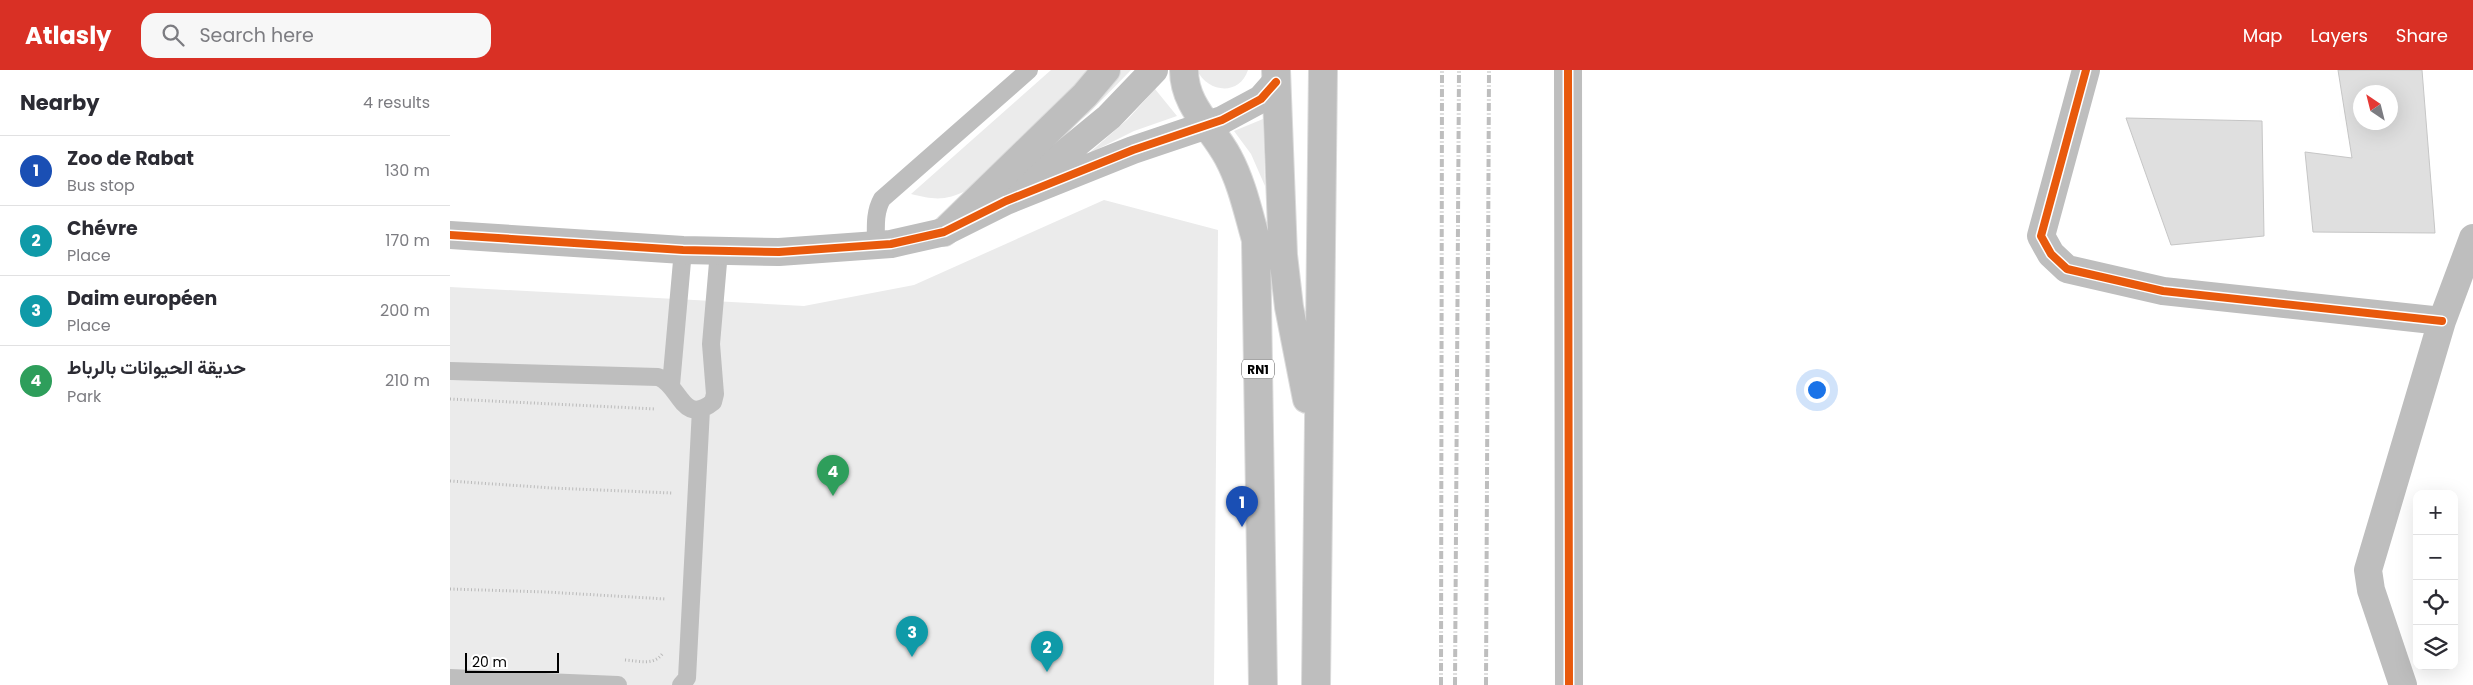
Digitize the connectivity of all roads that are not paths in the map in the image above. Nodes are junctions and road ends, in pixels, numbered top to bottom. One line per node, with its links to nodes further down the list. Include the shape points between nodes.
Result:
1 (1029, 70): 14 (lane, via 882,199 876,218)
2 (1106, 70): 11 (main road, via 1085,95)
3 (1154, 70): 10 (main road, via 1109,117)
4 (1184, 70): 9 (main road, RN1, via 1187,92)
5 (1323, 70): 21 (main road)
6 (1568, 70): 27 (main road)
7 (2086, 70): 17 (main road, via 2042,236 2051,254 2067,269 2163,291)
8 (1276, 76): 9 (main road, via 1261,99 1222,120); 21 (main road, via 1280,207 1288,307 1306,396)
9 (1206, 124): 10 (main road); 25 (main road, RN1, via 1239,179 1256,240)
10 (1006, 201): 11 (main road)
11 (944, 232): 14 (main road)
12 (450, 235): 15 (main road)
13 (2473, 238): 17 (main road)
14 (876, 245): 16 (main road, via 779,252)
15 (683, 250): 16 (main road); 19 (lane)
16 (719, 251): 20 (lane, via 711,344 716,385)
17 (2442, 321): 28 (main road, via 2368,570 2371,590)
18 (450, 370): 19 (lane)
19 (665, 381): 20 (lane, via 690,408)
20 (707, 406): 24 (lane, via 687,678)
21 (1318, 434): 26 (main road)
22 (450, 678): 23 (lane)
23 (618, 685)
24 (680, 685)
25 (1263, 685)
26 (1316, 685)
27 (1569, 685)
28 (2403, 685)

